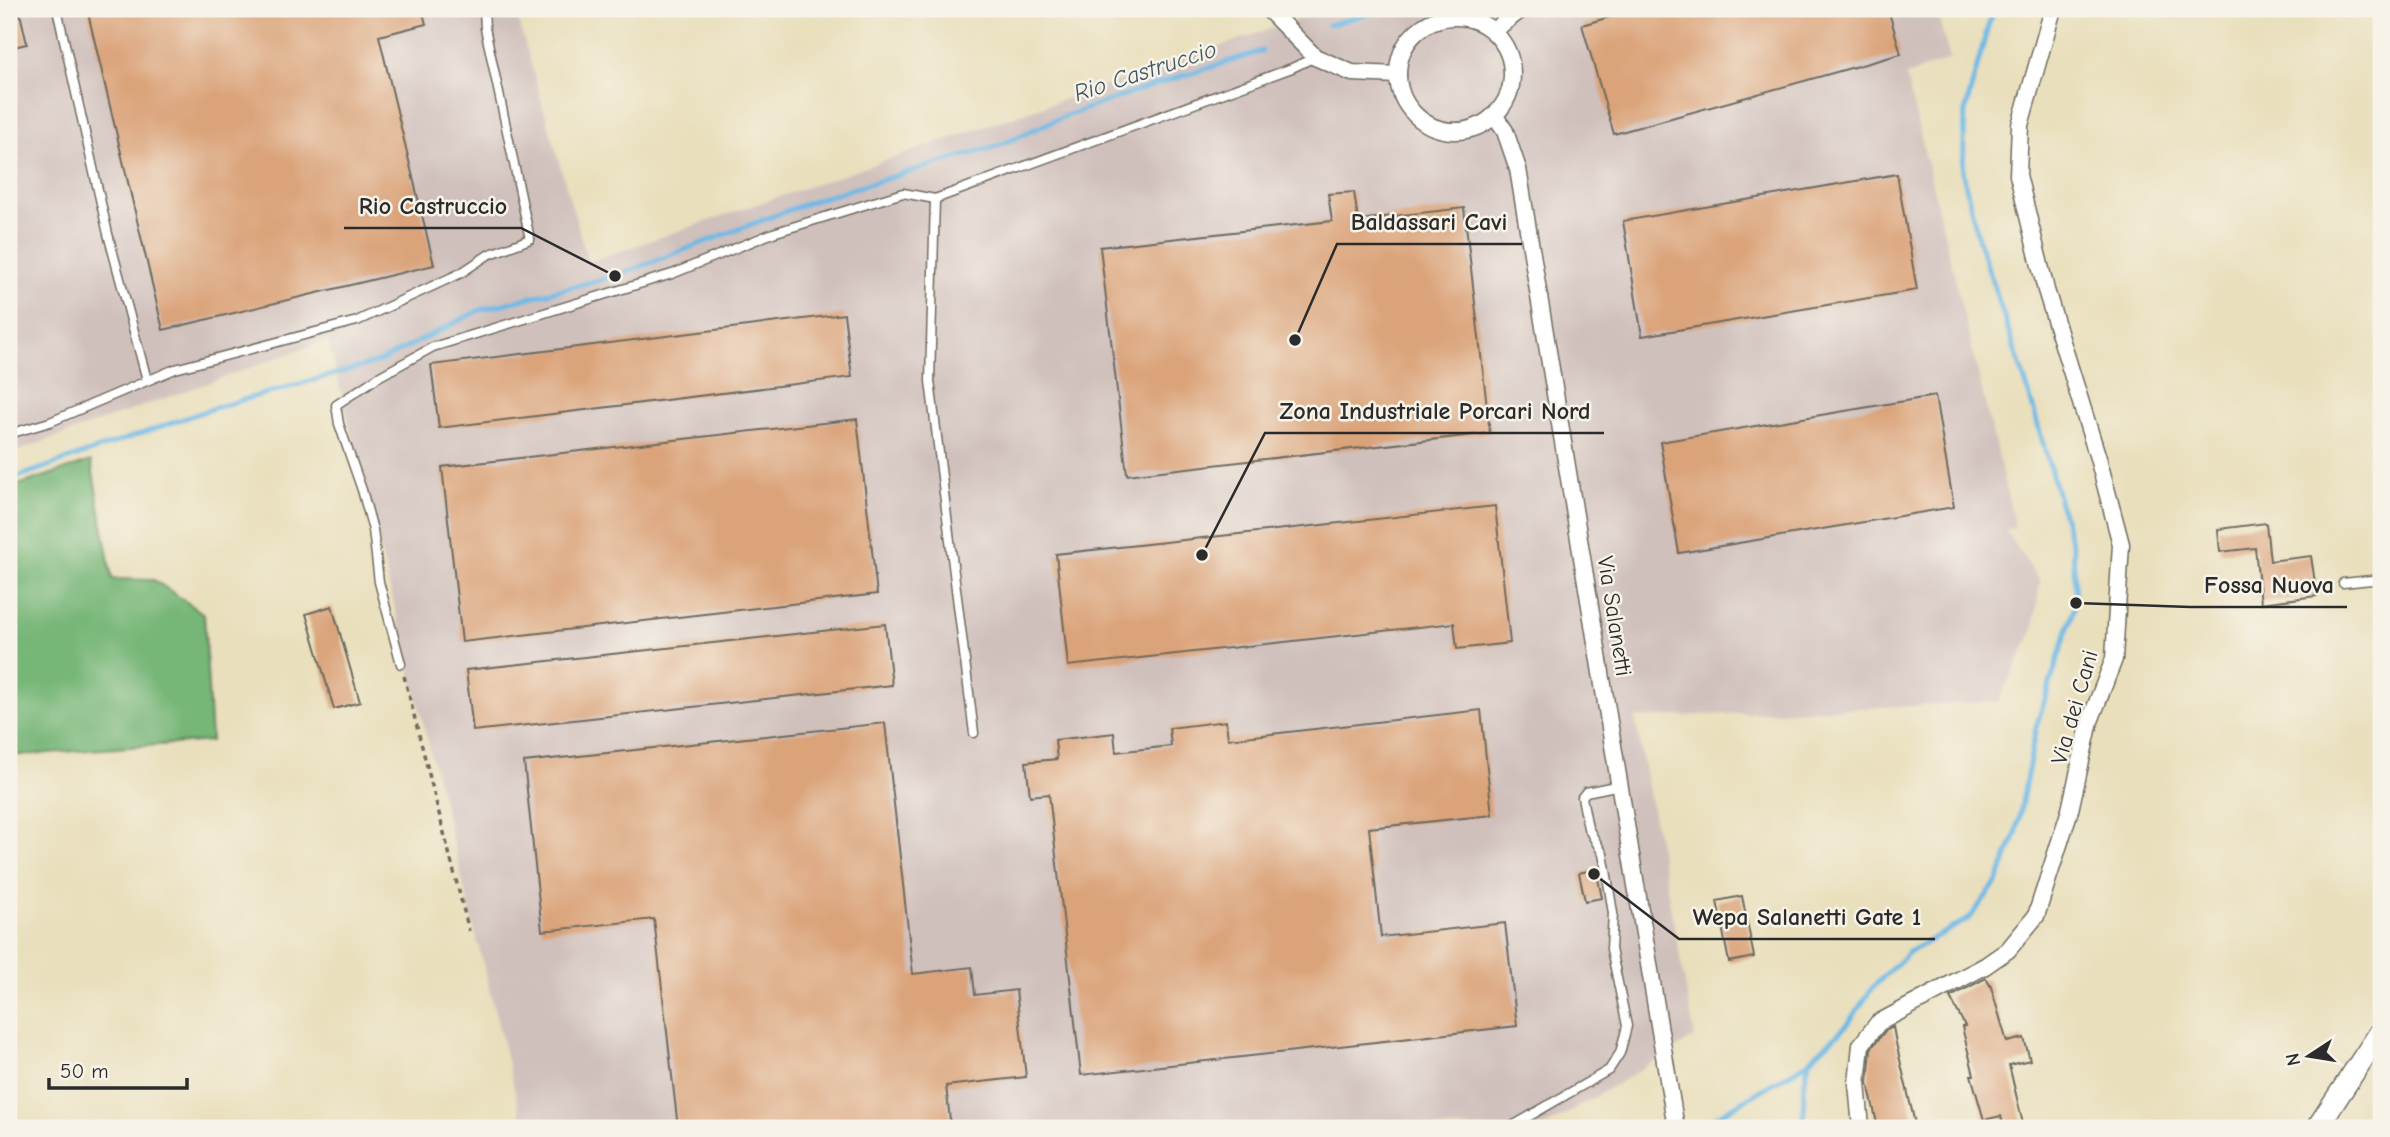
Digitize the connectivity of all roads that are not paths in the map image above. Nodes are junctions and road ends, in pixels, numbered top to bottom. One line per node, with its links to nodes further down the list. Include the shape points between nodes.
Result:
1 (57, 9): 11 (lane)
2 (484, 9): 11 (lane, via 530,239 488,255 461,273 357,321)
3 (1268, 9): 7 (street)
4 (1522, 9): 6 (street)
5 (2053, 9): 21 (street, Via dei Cani, via 2020,125 2018,175 2046,290 2121,544 2113,659 2090,722 2070,810 2036,916 2008,950 1878,1023 1861,1045 1857,1083)
6 (1493, 32): 8 (street, via 1477,21 1440,19 1409,40); 9 (street, via 1505,46 1511,64 1506,100)
7 (1315, 57): 8 (street, via 1352,73); 10 (lane)
8 (1398, 75): 9 (street, via 1410,110 1442,130 1479,126)
9 (1494, 115): 17 (street, Via Salanetti, via 1505,131 1518,169)
10 (935, 199): 15 (lane, via 903,193 773,233 671,274 433,346 337,405 373,530 379,582); 16 (lane, via 930,381)
11 (147, 380): 12 (lane, via 50,422)
12 (9, 434)
13 (2381, 579): 14 (lane)
14 (2343, 583)
15 (401, 664)
16 (975, 733)
17 (1620, 785): 19 (lane, via 1586,792 1582,797 1588,828 1603,854 1608,883 1611,949 1627,1026 1620,1054 1609,1070); 20 (street, Via Salanetti)
18 (2381, 1031): 22 (main road)
19 (1508, 1128)
20 (1676, 1128)
21 (1861, 1128)
22 (2316, 1128)

